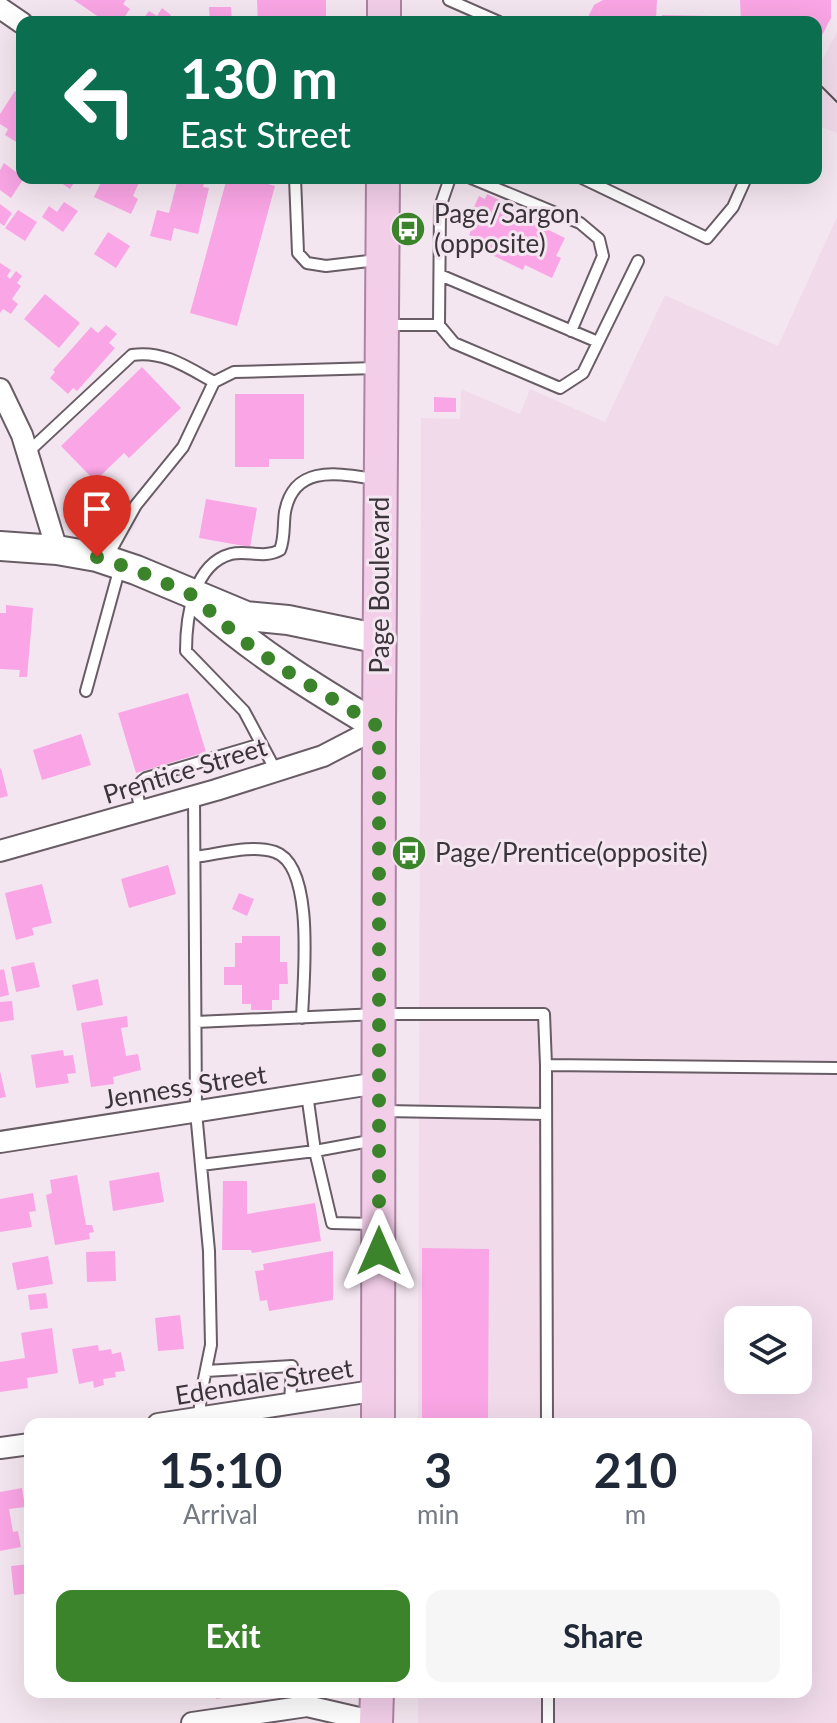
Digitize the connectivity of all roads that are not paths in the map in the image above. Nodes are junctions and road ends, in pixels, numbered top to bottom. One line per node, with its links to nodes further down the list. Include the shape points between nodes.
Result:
1 (449, 0): 2 (lane)
2 (485, 16)
3 (295, 184): 9 (lane, via 298,253 307,263)
4 (383, 184): 9 (main road, Page Boulevard)
5 (448, 184): 11 (lane, via 440,207)
6 (486, 184): 14 (lane, via 580,223 599,239 603,256)
7 (594, 184): 8 (lane, via 707,238 733,207)
8 (743, 184)
9 (383, 259): 12 (main road, Page Boulevard)
10 (638, 261): 15 (lane)
11 (440, 275): 13 (lane); 14 (lane)
12 (383, 325): 13 (lane); 16 (main road, Page Boulevard)
13 (439, 325): 15 (lane, via 454,343 560,388 583,373)
14 (571, 331): 15 (lane)
15 (598, 342)
16 (382, 368): 17 (lane, via 234,372); 20 (main road, Page Boulevard)
17 (214, 382): 19 (lane, via 165,356 132,355); 23 (lane, via 183,447 136,505)
18 (0, 389): 19 (street)
19 (27, 453): 22 (street)
20 (381, 479): 24 (lane, via 326,473 311,477 293,492 280,550 272,555 232,554 213,563); 25 (main road, Page Boulevard)
21 (0, 546): 22 (main road)
22 (57, 550): 23 (main road)
23 (113, 563): 24 (main road); 26 (lane)
24 (192, 595): 25 (main road, via 246,616); 27 (main road, via 283,669); 28 (lane, via 186,651 244,711)
25 (380, 639): 27 (main road, Page Boulevard)
26 (86, 691)
27 (379, 727): 29 (street, Prentice Street, via 323,756); 34 (main road, Page Boulevard)
28 (261, 744): 29 (lane); 31 (lane, via 146,778 136,788)
29 (276, 771): 30 (street, Prentice Street)
30 (194, 796): 31 (street, Prentice Street); 33 (lane)
31 (141, 811): 32 (street, Prentice Street)
32 (0, 851)
33 (195, 857): 35 (lane, via 260,848 280,853 295,872 305,915); 36 (lane)
34 (378, 1014): 35 (lane); 37 (lane, via 544,1014); 40 (main road, Page Boulevard)
35 (302, 1018): 36 (lane)
36 (196, 1022): 41 (lane)
37 (546, 1065): 38 (lane); 42 (lane)
38 (837, 1068)
39 (307, 1094): 40 (street, Jenness Street); 41 (street, Jenness Street); 44 (lane)
40 (378, 1111): 42 (lane); 44 (lane); 46 (main road, Page Boulevard)
41 (196, 1112): 43 (street, Jenness Street); 45 (lane)
42 (546, 1114): 53 (lane)
43 (0, 1142)
44 (315, 1151): 45 (lane); 46 (lane, via 332,1223)
45 (201, 1165): 47 (lane, via 211,1314)
46 (379, 1224): 48 (main road, Page Boulevard)
47 (206, 1371): 49 (lane, via 292,1366); 50 (lane)
48 (379, 1390): 49 (street, Edendale Street); 52 (main road, Page Boulevard)
49 (290, 1404): 51 (street, Edendale Street)
50 (200, 1418)
51 (216, 1418)
52 (378, 1418)
53 (547, 1418)
54 (24, 1445): 55 (street)
55 (0, 1448)
56 (377, 1698): 59 (main road)
57 (548, 1698): 60 (lane)
58 (192, 1723): 59 (street, via 307,1706)
59 (376, 1723)
60 (548, 1723)

